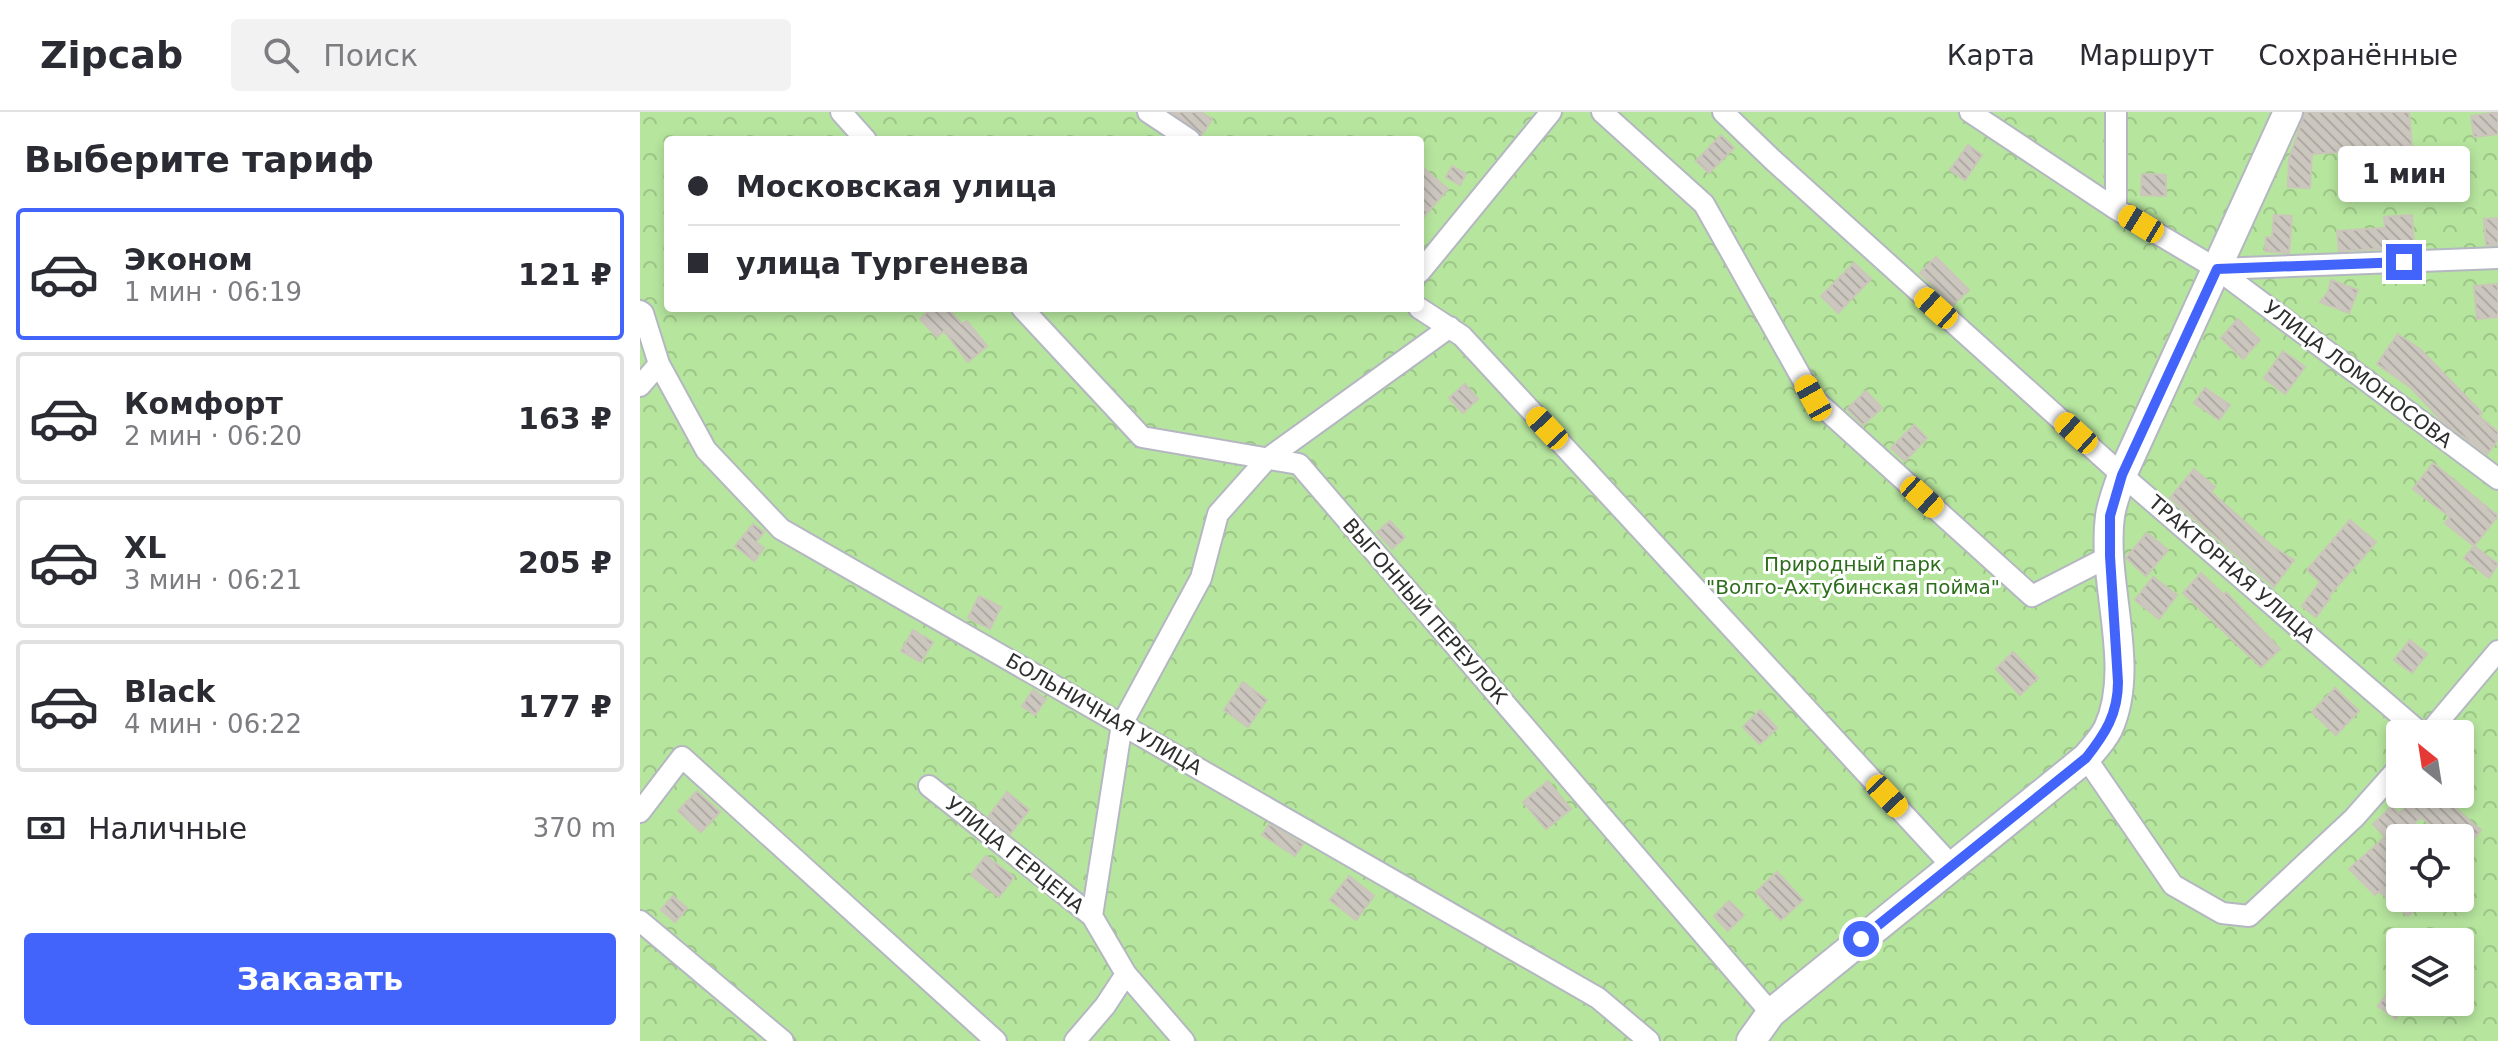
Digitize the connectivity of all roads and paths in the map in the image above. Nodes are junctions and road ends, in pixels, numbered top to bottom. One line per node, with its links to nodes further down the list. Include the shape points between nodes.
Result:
1 (841, 112): 9 (street)
2 (1148, 112): 10 (street)
3 (1551, 112): 13 (street)
4 (1602, 112): 24 (street, via 1704,204 1813,398 2032,596)
5 (1723, 112): 22 (street, ТРАКТОРНАЯ УЛИЦА)
6 (1970, 112): 11 (street, УЛИЦА ЛОМОНОСОВА)
7 (2116, 112): 11 (street)
8 (2288, 112): 14 (street)
9 (862, 136)
10 (1184, 136)
11 (2116, 209): 14 (street, УЛИЦА ЛОМОНОСОВА)
12 (2498, 258): 14 (street)
13 (1424, 267)
14 (2217, 269): 22 (street); 23 (street, УЛИЦА ЛОМОНОСОВА)
15 (640, 311): 19 (street, БОЛЬНИЧНАЯ УЛИЦА)
16 (1424, 311): 18 (street)
17 (1026, 312): 21 (street, ВЫГОННЫЙ ПЕРЕУЛОК, via 1142,437)
18 (1450, 327): 21 (street); 33 (street)
19 (659, 364): 20 (street); 28 (street, БОЛЬНИЧНАЯ УЛИЦА, via 706,450 781,529)
20 (640, 386)
21 (1267, 459): 28 (street, via 1218,514 1201,578); 37 (street, ВЫГОННЫЙ ПЕРЕУЛОК, via 1299,464)
22 (2122, 475): 24 (street, via 2110,516); 26 (street, ТРАКТОРНАЯ УЛИЦА)
23 (2498, 479)
24 (2110, 556): 29 (street, via 2118,701 2108,731)
25 (2498, 651): 27 (street)
26 (2409, 720)
27 (2437, 720)
28 (1122, 724): 34 (street); 43 (street, БОЛЬНИЧНАЯ УЛИЦА, via 1598,998)
29 (2086, 758): 30 (street, via 2173,885 2222,913 2249,916); 33 (street)
30 (2386, 782)
31 (929, 786): 34 (street, УЛИЦА ГЕРЦЕНА)
32 (640, 812): 40 (street, via 682,757)
33 (1951, 865): 37 (street)
34 (1092, 916): 36 (street, УЛИЦА ГЕРЦЕНА)
35 (640, 921): 39 (street)
36 (1126, 974): 41 (street); 42 (street, УЛИЦА ГЕРЦЕНА)
37 (1771, 1013): 38 (street)
38 (1750, 1039)
39 (783, 1041)
40 (996, 1041)
41 (1075, 1041)
42 (1184, 1041)
43 (1649, 1041)

